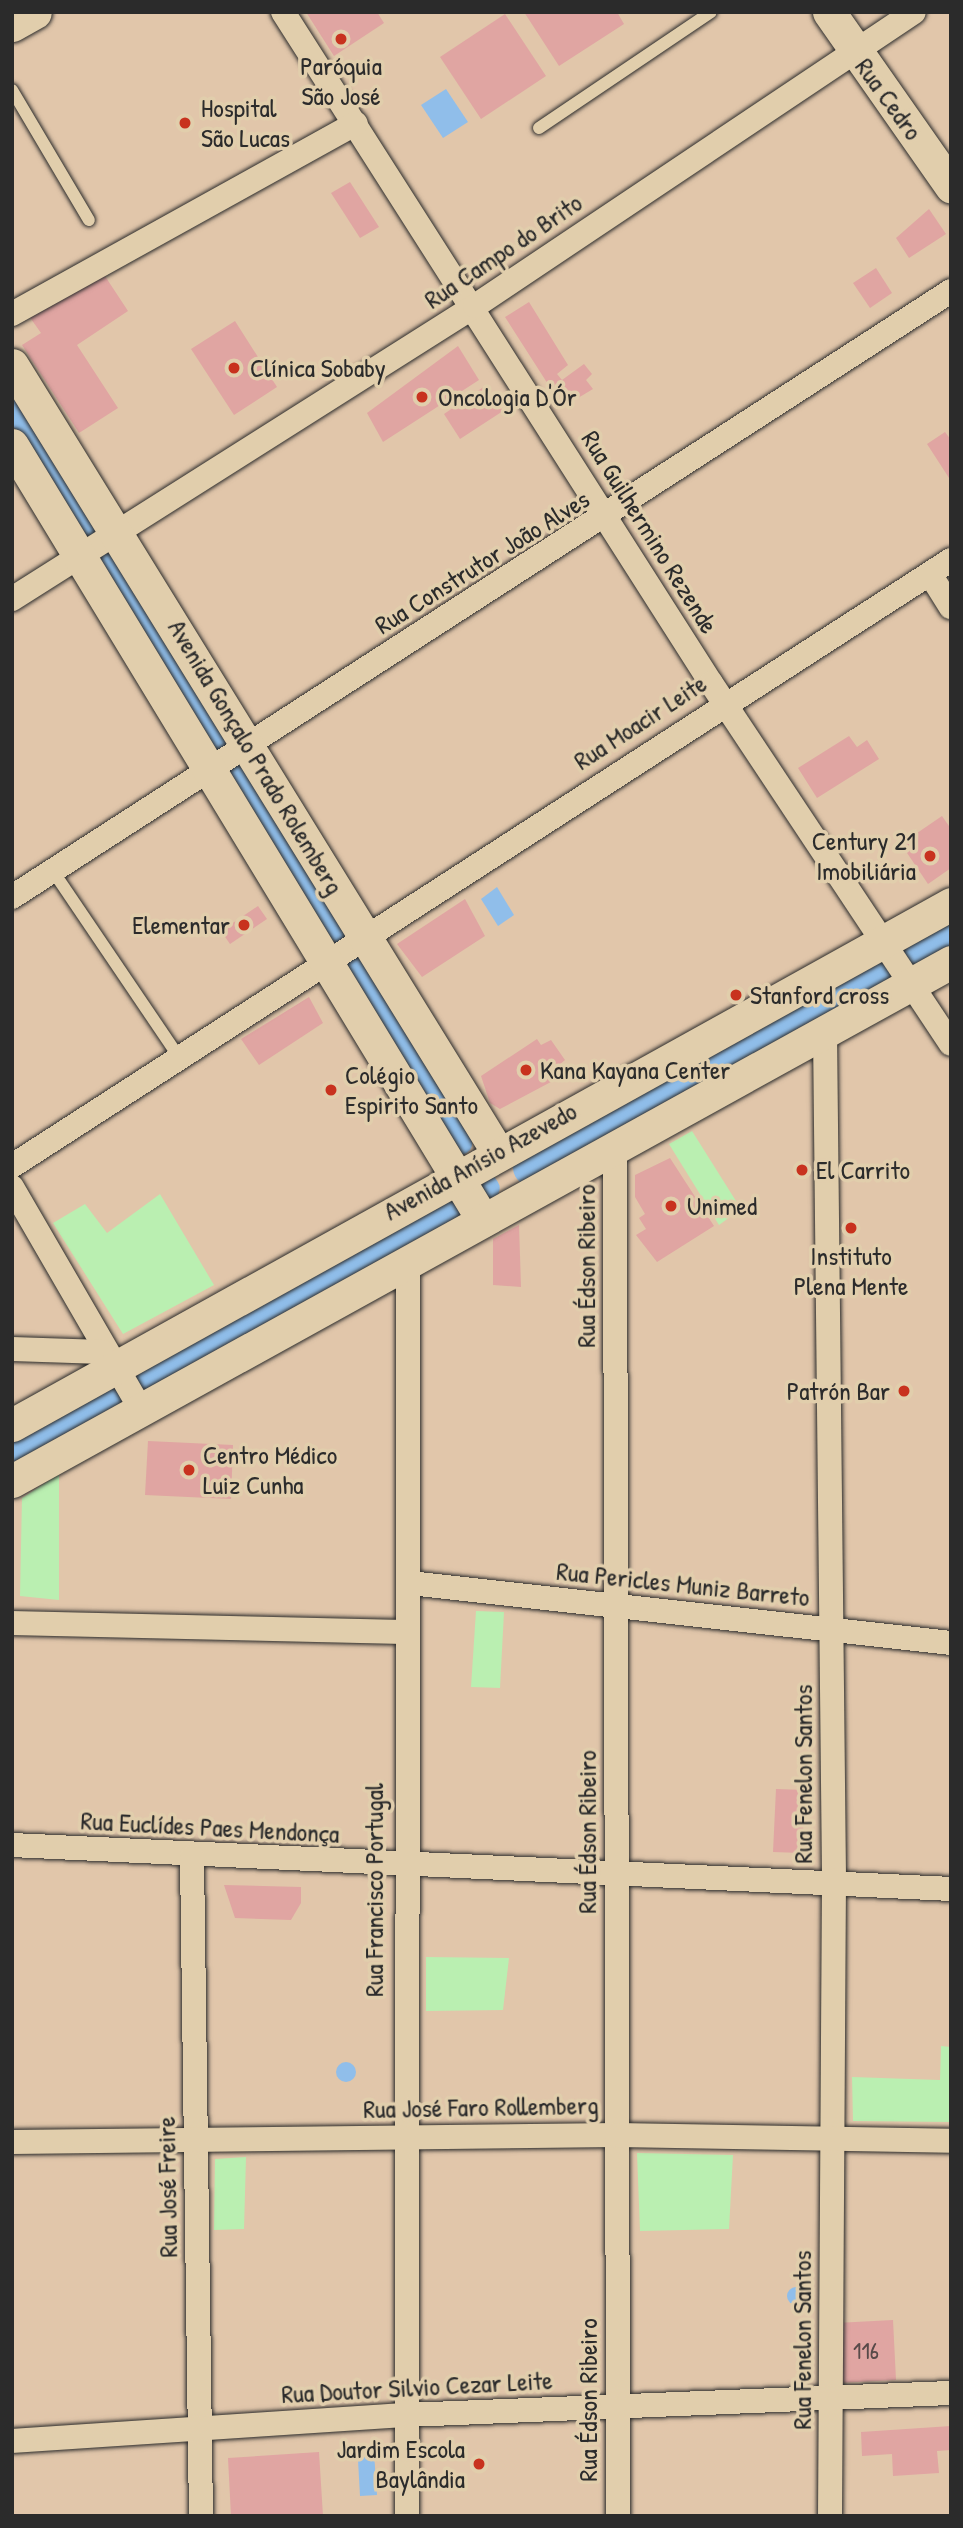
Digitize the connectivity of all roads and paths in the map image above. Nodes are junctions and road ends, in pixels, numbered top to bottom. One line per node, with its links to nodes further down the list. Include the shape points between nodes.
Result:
1 (35, 12): 6 (street)
2 (283, 12): 9 (street, Rua Guilhermino Rezende)
3 (711, 12): 10 (lane)
4 (829, 12): 7 (street, Rua Cedro)
5 (914, 12): 7 (street, Rua Campo do Brito)
6 (12, 24)
7 (855, 51): 11 (street, Rua Cedro); 14 (street, Rua Campo do Brito)
8 (12, 90): 12 (lane)
9 (356, 123): 14 (street, Rua Guilhermino Rezende); 15 (street)
10 (539, 128)
11 (951, 186)
12 (89, 220)
13 (951, 291): 18 (street, Rua Construtor João Alves)
14 (475, 306): 18 (street, Rua Guilhermino Rezende); 19 (street, Rua Campo do Brito)
15 (12, 314)
16 (12, 365): 19 (street, Avenida Gonçalo Prado Rolemberg)
17 (12, 445): 20 (street, Avenida Gonçalo Prado Rolemberg)
18 (605, 520): 25 (street, Rua Guilhermino Rezende); 26 (street, Rua Construtor João Alves)
19 (117, 537): 20 (street, Rua Campo do Brito); 26 (street, Avenida Gonçalo Prado Rolemberg)
20 (86, 555): 23 (street); 26 (street, Avenida Gonçalo Prado Rolemberg)
21 (951, 560): 22 (street, Rua Moacir Leite)
22 (930, 574): 24 (street); 25 (street, Rua Moacir Leite)
23 (12, 599)
24 (951, 607)
25 (724, 704): 30 (street, Rua Guilhermino Rezende); 31 (street, Rua Moacir Leite)
26 (229, 759): 27 (street, Rua Construtor João Alves); 31 (street, Avenida Gonçalo Prado Rolemberg); 31 (street, Avenida Gonçalo Prado Rolemberg)
27 (53, 871): 28 (street, Rua Construtor João Alves); 36 (lane)
28 (12, 897)
29 (951, 904): 30 (street, Avenida Anísio Azevedo)
30 (886, 940): 33 (street, Rua Guilhermino Rezende); 38 (street, Avenida Anísio Azevedo)
31 (346, 948): 36 (street, Rua Moacir Leite); 38 (street, Avenida Gonçalo Prado Rolemberg); 40 (street, Avenida Gonçalo Prado Rolemberg)
32 (951, 962): 33 (street, Avenida Anísio Azevedo)
33 (908, 977): 34 (street, Avenida Anísio Azevedo); 35 (street)
34 (825, 1031): 37 (street, Avenida Anísio Azevedo); 51 (street, Rua Fenelon Santos)
35 (951, 1044)
36 (179, 1057): 39 (street, Rua Moacir Leite)
37 (615, 1149): 42 (street, Avenida Anísio Azevedo); 49 (street, Rua Édson Ribeiro)
38 (497, 1151): 40 (street, Avenida Anísio Azevedo)
39 (12, 1166)
40 (456, 1175): 42 (street, Avenida Gonçalo Prado Rolemberg); 45 (street, Avenida Anísio Azevedo)
41 (12, 1187): 45 (street)
42 (483, 1220): 43 (street, Avenida Anísio Azevedo)
43 (408, 1265): 45 (street, Avenida Anísio Azevedo); 48 (street, Rua Francisco Portugal)
44 (12, 1349): 45 (street)
45 (122, 1380): 46 (street, Avenida Anísio Azevedo); 47 (street, Avenida Anísio Azevedo)
46 (12, 1425)
47 (12, 1481)
48 (410, 1583): 49 (street, Rua Pericles Muniz Barreto); 52 (street, Rua Francisco Portugal)
49 (617, 1609): 51 (street, Rua Pericles Muniz Barreto); 57 (street, Rua Édson Ribeiro)
50 (12, 1623): 52 (street)
51 (831, 1630): 53 (street, Rua Pericles Muniz Barreto); 58 (street, Rua Fenelon Santos)
52 (403, 1632): 56 (street, Rua Francisco Portugal)
53 (951, 1643)
54 (12, 1845): 55 (street, Rua Euclídes Paes Mendonça)
55 (192, 1857): 56 (street, Rua Euclídes Paes Mendonça); 61 (street, Rua José Freire)
56 (404, 1867): 57 (street, Rua Euclídes Paes Mendonça); 62 (street, Rua Francisco Portugal)
57 (617, 1877): 58 (street, Rua Euclídes Paes Mendonça); 60 (street, Rua Édson Ribeiro)
58 (834, 1880): 59 (street, Rua Euclídes Paes Mendonça); 63 (street, Rua Fenelon Santos)
59 (951, 1889)
60 (617, 2135): 62 (street, Rua José Faro Rollemberg); 63 (street, Rua José Faro Rollemberg); 68 (street, Rua Édson Ribeiro)
61 (196, 2137): 62 (street, Rua José Faro Rollemberg); 65 (street, Rua José Faro Rollemberg); 70 (street, Rua José Freire)
62 (405, 2138): 69 (street, Rua Francisco Portugal)
63 (833, 2138): 64 (street, Rua José Faro Rollemberg); 67 (street, Rua Fenelon Santos)
64 (951, 2141)
65 (12, 2142)
66 (951, 2393): 67 (street, Rua Doutor Silvio Cezar Leite)
67 (831, 2398): 68 (street, Rua Doutor Silvio Cezar Leite); 75 (street, Rua Fenelon Santos)
68 (617, 2406): 69 (street, Rua Doutor Silvio Cezar Leite); 74 (street, Rua Édson Ribeiro)
69 (407, 2415): 70 (street, Rua Doutor Silvio Cezar Leite); 73 (street, Rua Francisco Portugal)
70 (201, 2431): 71 (street, Rua Doutor Silvio Cezar Leite); 72 (street, Rua José Freire)
71 (12, 2441)
72 (201, 2516)
73 (407, 2516)
74 (618, 2516)
75 (830, 2516)

